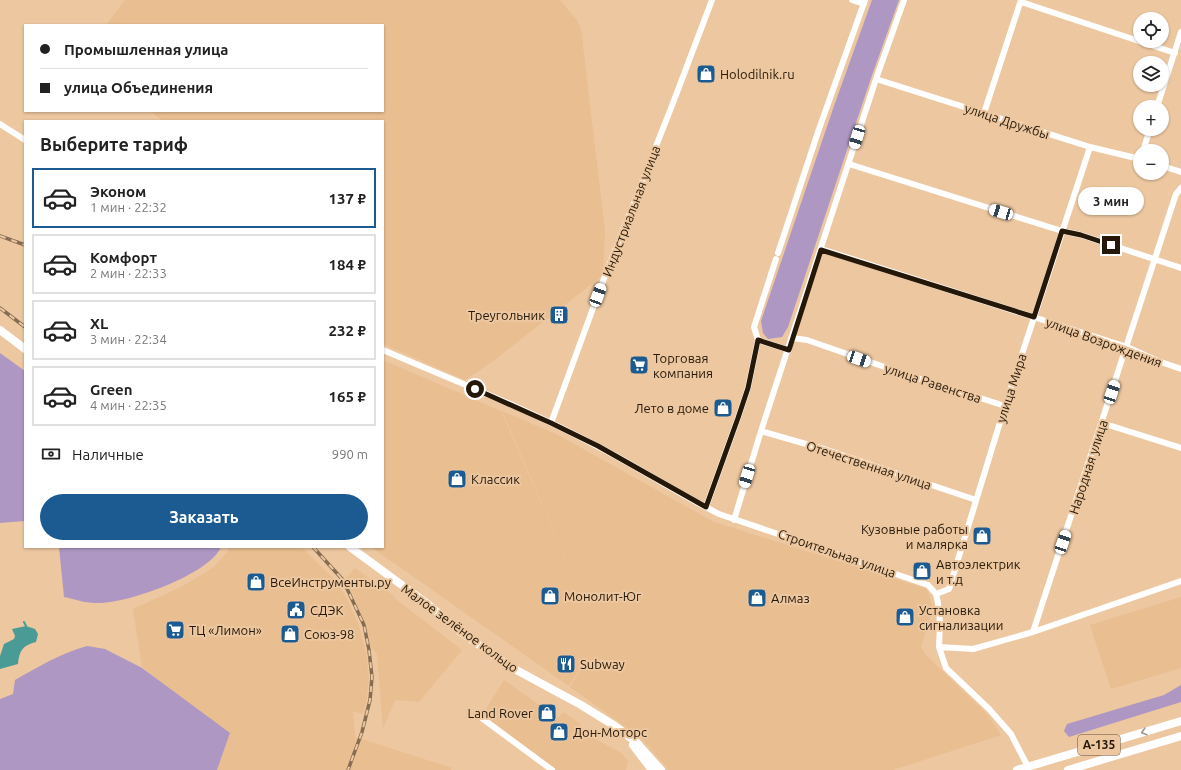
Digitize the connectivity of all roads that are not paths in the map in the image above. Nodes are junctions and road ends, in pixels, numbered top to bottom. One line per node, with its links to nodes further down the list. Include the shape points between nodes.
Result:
1 (710, 0): 34 (street, Индустриальная улица)
2 (852, 0): 5 (street)
3 (904, 0): 8 (street)
4 (1021, 1): 7 (street); 10 (street)
5 (864, 2): 26 (street, via 754,327)
6 (1181, 32): 7 (street)
7 (1175, 52): 9 (street)
8 (876, 79): 10 (street, улица Дружбы); 15 (street)
9 (1159, 100)
10 (984, 113): 13 (street, улица Дружбы)
11 (0, 124): 12 (street)
12 (24, 139)
13 (1090, 147): 14 (street, улица Дружбы); 19 (street, улица Мира)
14 (1133, 157)
15 (848, 164): 19 (street); 20 (street)
16 (1169, 168): 17 (street)
17 (1181, 172)
18 (1181, 188): 21 (street, Народная улица, via 1176,194)
19 (1062, 231): 21 (street); 23 (street, улица Мира)
20 (821, 250): 23 (street, улица Возрождения); 25 (street)
21 (1155, 260): 22 (street); 27 (street, Народная улица)
22 (1181, 268)
23 (1034, 317): 27 (street, улица Возрождения); 32 (street, улица Мира)
24 (0, 330): 28 (main road)
25 (792, 338): 30 (street); 32 (street, улица Равенства, via 807,340)
26 (758, 340): 30 (street); 38 (street, via 748,388)
27 (1127, 347): 31 (street, улица Возрождения); 33 (street, Народная улица)
28 (24, 348)
29 (384, 350): 34 (street, Строительная улица)
30 (789, 350): 35 (street)
31 (1181, 369)
32 (1005, 406): 37 (street, улица Мира)
33 (1102, 422): 36 (street); 43 (street, Народная улица)
34 (551, 423): 38 (street, Строительная улица, via 598,446)
35 (761, 431): 37 (street, Отечественная улица, via 827,450); 39 (street)
36 (1181, 448)
37 (976, 500): 42 (street, улица Мира, via 948,589)
38 (706, 507): 39 (street, Строительная улица)
39 (734, 520): 42 (street, Строительная улица, via 916,580 928,585)
40 (351, 548): 47 (main road, Малое зелёное кольцо, via 509,666)
41 (1181, 581): 43 (street)
42 (936, 594): 44 (street, via 940,623)
43 (1033, 632): 44 (street, via 973,649)
44 (939, 647): 49 (street, via 946,668 1011,734)
45 (483, 719): 51 (street)
46 (1181, 721): 49 (main road, А-135, one-way to 49)
47 (615, 726): 50 (main road, Малое зелёное кольцо); 52 (main road, Малое зелёное кольцо, via 636,742)
48 (1181, 736): 54 (main road, А-135)
49 (1028, 767): 53 (main road, А-135)
50 (648, 768)
51 (552, 770)
52 (661, 770)
53 (1017, 770)
54 (1068, 770)

